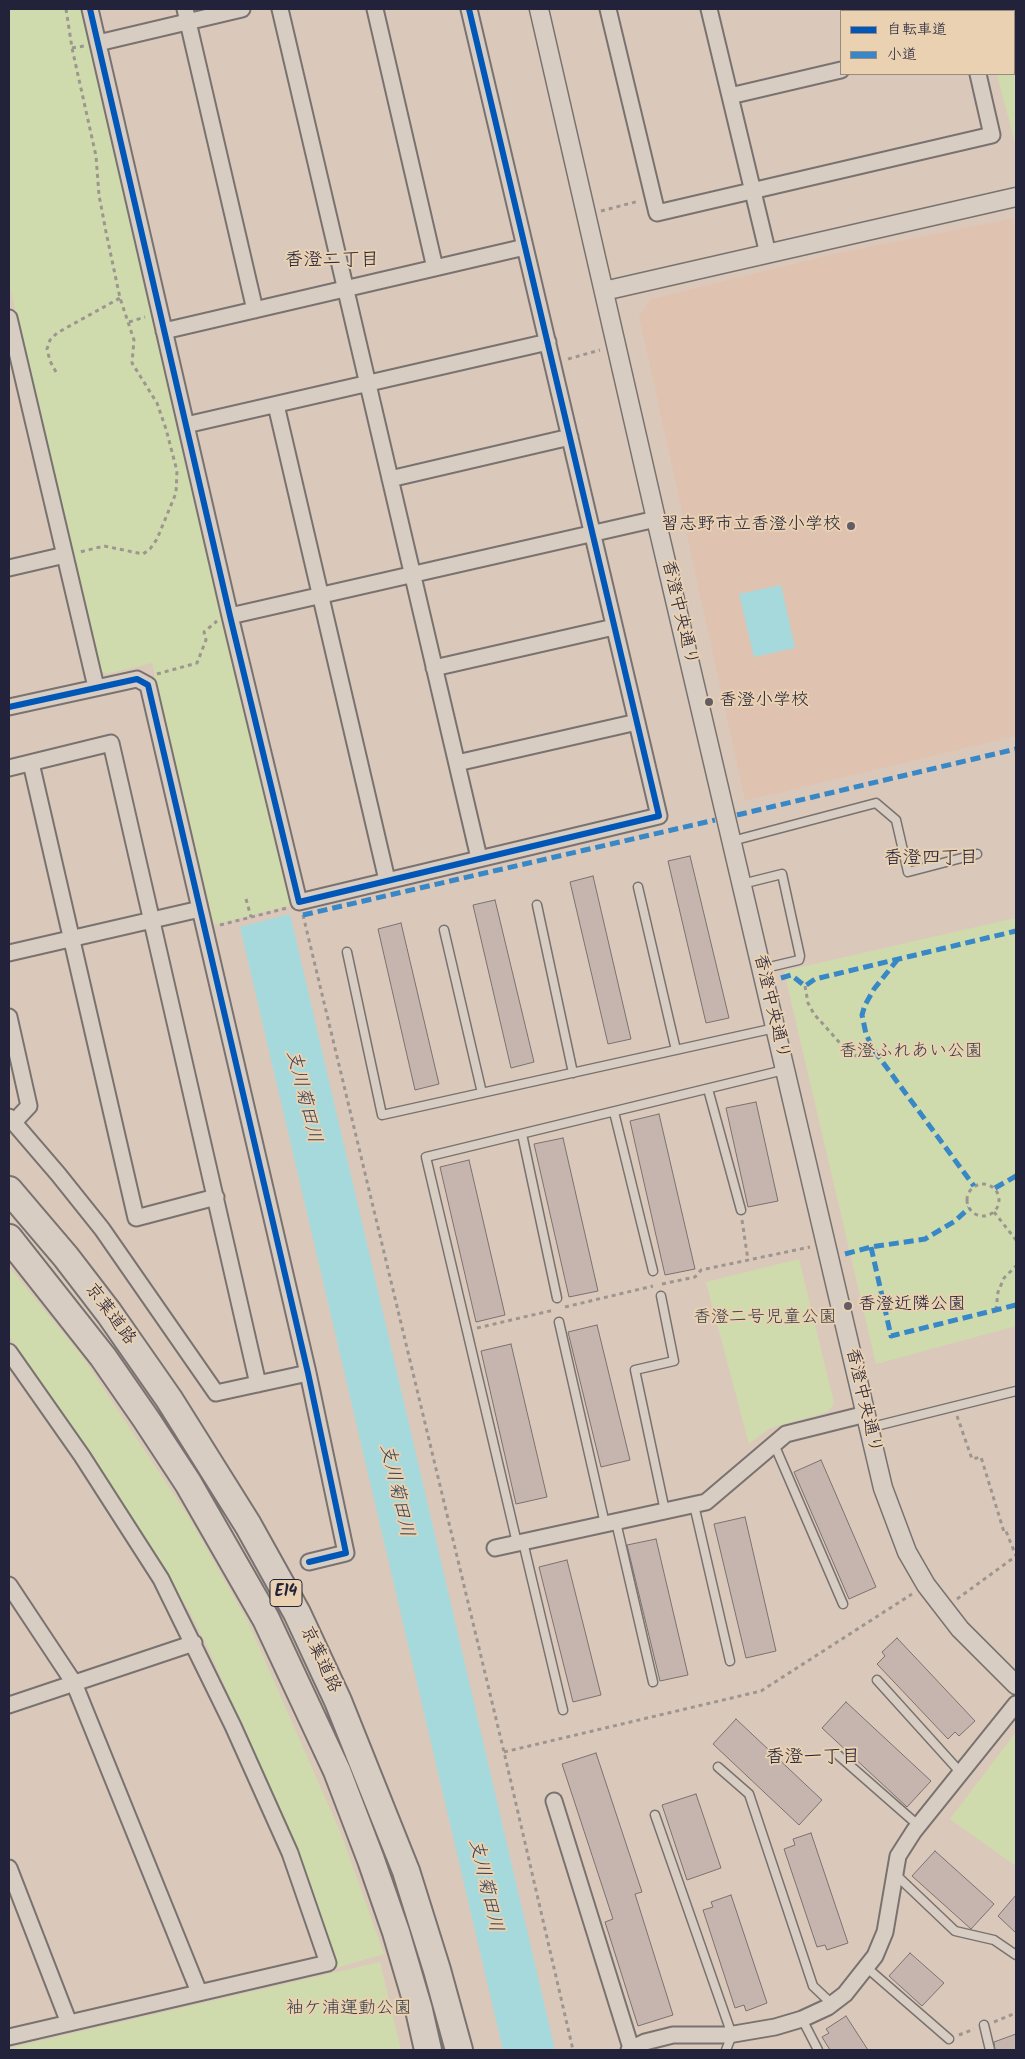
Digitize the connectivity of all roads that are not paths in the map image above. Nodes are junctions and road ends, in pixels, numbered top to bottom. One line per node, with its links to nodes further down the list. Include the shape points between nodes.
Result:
1 (90, 9): 10 (street)
2 (242, 9): 9 (street)
3 (280, 9): 19 (street)
4 (375, 9): 18 (street)
5 (469, 9): 16 (street)
6 (539, 9): 20 (street, 香澄中央通り)
7 (608, 9): 14 (street, via 657,213)
8 (709, 9): 13 (street)
9 (187, 15): 10 (street); 21 (street)
10 (98, 43): 23 (street)
11 (840, 70): 13 (street)
12 (978, 75): 14 (street, via 992,135)
13 (730, 96): 14 (street)
14 (752, 191): 17 (street)
15 (1016, 197): 17 (street)
16 (526, 247): 18 (street); 24 (street)
17 (768, 254): 20 (street)
18 (435, 268): 19 (street)
19 (345, 289): 21 (street); 25 (street)
20 (604, 291): 30 (street, 香澄中央通り)
21 (255, 310): 23 (street)
22 (9, 318): 32 (street)
23 (164, 330): 27 (street)
24 (548, 342): 25 (street); 28 (street)
25 (368, 383): 26 (street); 29 (street)
26 (276, 405): 27 (street); 35 (street)
27 (186, 425): 36 (street)
28 (570, 437): 29 (street); 31 (street)
29 (390, 479): 34 (street)
30 (656, 518): 31 (street); 45 (street, 香澄中央通り)
31 (592, 532): 34 (street); 37 (street)
32 (64, 555): 33 (street); 39 (street)
33 (9, 568)
34 (412, 574): 35 (street); 38 (street)
35 (322, 595): 36 (street); 48 (street)
36 (230, 616): 48 (street, via 299,904)
37 (614, 627): 38 (street); 41 (street)
38 (434, 668): 43 (street)
39 (96, 687): 40 (street); 52 (street, via 137,679 148,684)
40 (9, 707)
41 (637, 722): 43 (street); 47 (street, via 659,816)
42 (31, 763): 44 (street); 53 (street, via 111,744); 55 (street)
43 (457, 763): 47 (street)
44 (9, 768)
45 (732, 841): 46 (lane, via 876,803 896,820 908,872); 49 (street, 香澄中央通り)
46 (977, 854)
47 (479, 858): 48 (street)
48 (387, 880)
49 (742, 884): 58 (street, 香澄中央通り); 58 (lane, via 782,874 800,956 798,960)
50 (638, 886): 61 (lane)
51 (538, 905): 63 (lane)
52 (200, 909): 53 (street); 78 (street)
53 (151, 920): 55 (street); 70 (street)
54 (444, 930): 65 (lane)
55 (73, 940): 57 (street); 70 (street, via 136,1218)
56 (347, 952): 65 (lane, via 382,1115)
57 (9, 953)
58 (761, 969): 60 (street, 香澄中央通り)
59 (9, 1017): 67 (street, via 29,1106)
60 (775, 1028): 61 (lane); 62 (street, 香澄中央通り)
61 (676, 1050): 63 (lane)
62 (784, 1070): 64 (lane); 81 (street, 香澄中央通り)
63 (573, 1073): 65 (lane)
64 (708, 1089): 66 (lane); 71 (lane)
65 (482, 1093)
66 (614, 1112): 68 (lane); 73 (lane)
67 (11, 1119): 79 (street, via 102,1229 216,1393)
68 (522, 1134): 75 (lane); 86 (lane, via 426,1157)
69 (9, 1190): 120 (highway, 京葉道路 / E14, via 104,1306 170,1399 248,1525 297,1613 338,1700 406,1871)
70 (216, 1197): 79 (street)
71 (741, 1210)
72 (9, 1238): 119 (highway, 京葉道路 / E14, via 104,1357 146,1419 188,1482 266,1619 337,1771 371,1860 396,1932)
73 (653, 1271)
74 (661, 1296): 84 (lane, via 674,1361 635,1370)
75 (558, 1298)
76 (559, 1322): 85 (lane)
77 (9, 1352): 91 (street, via 82,1456 161,1579)
78 (308, 1373): 79 (street); 88 (street, via 346,1553)
79 (258, 1384)
80 (1016, 1391): 81 (lane)
81 (867, 1421): 82 (street, via 786,1434); 96 (street, 香澄中央通り, via 883,1488 907,1552 926,1585 960,1629)
82 (774, 1444): 83 (street, via 706,1502); 90 (lane)
83 (694, 1505): 84 (street); 92 (lane)
84 (665, 1511): 85 (street)
85 (611, 1523): 86 (street); 94 (lane)
86 (520, 1543): 87 (street); 99 (lane)
87 (495, 1548)
88 (308, 1562)
89 (9, 1585): 95 (street)
90 (843, 1604)
91 (194, 1643): 95 (street); 110 (street, via 290,1853 328,1964)
92 (730, 1661)
93 (877, 1680): 102 (lane)
94 (653, 1682)
95 (74, 1683): 98 (street); 110 (street)
96 (1016, 1685)
97 (1016, 1704): 102 (street)
98 (9, 1705)
99 (563, 1710)
100 (838, 1755): 105 (lane)
101 (718, 1767): 111 (lane, via 749,1794 813,1986)
102 (961, 1773): 105 (street)
103 (554, 1801): 118 (street)
104 (655, 1815): 115 (lane)
105 (918, 1826): 107 (street, via 898,1856)
106 (9, 1868): 113 (street)
107 (894, 1874): 108 (lane, via 955,1930 994,1940); 109 (street, via 885,1932 875,1956)
108 (1016, 1955)
109 (866, 1967): 111 (street, via 845,1994); 117 (lane)
110 (199, 1992): 113 (street)
111 (832, 2004): 112 (street)
112 (802, 2018): 115 (street); 122 (lane)
113 (68, 2023): 116 (street)
114 (984, 2026): 123 (lane)
115 (732, 2035): 118 (street, via 673,2035); 121 (lane)
116 (9, 2037)
117 (949, 2039)
118 (630, 2049)
119 (428, 2050)
120 (459, 2050)
121 (726, 2050)
122 (818, 2050)
123 (990, 2050)

